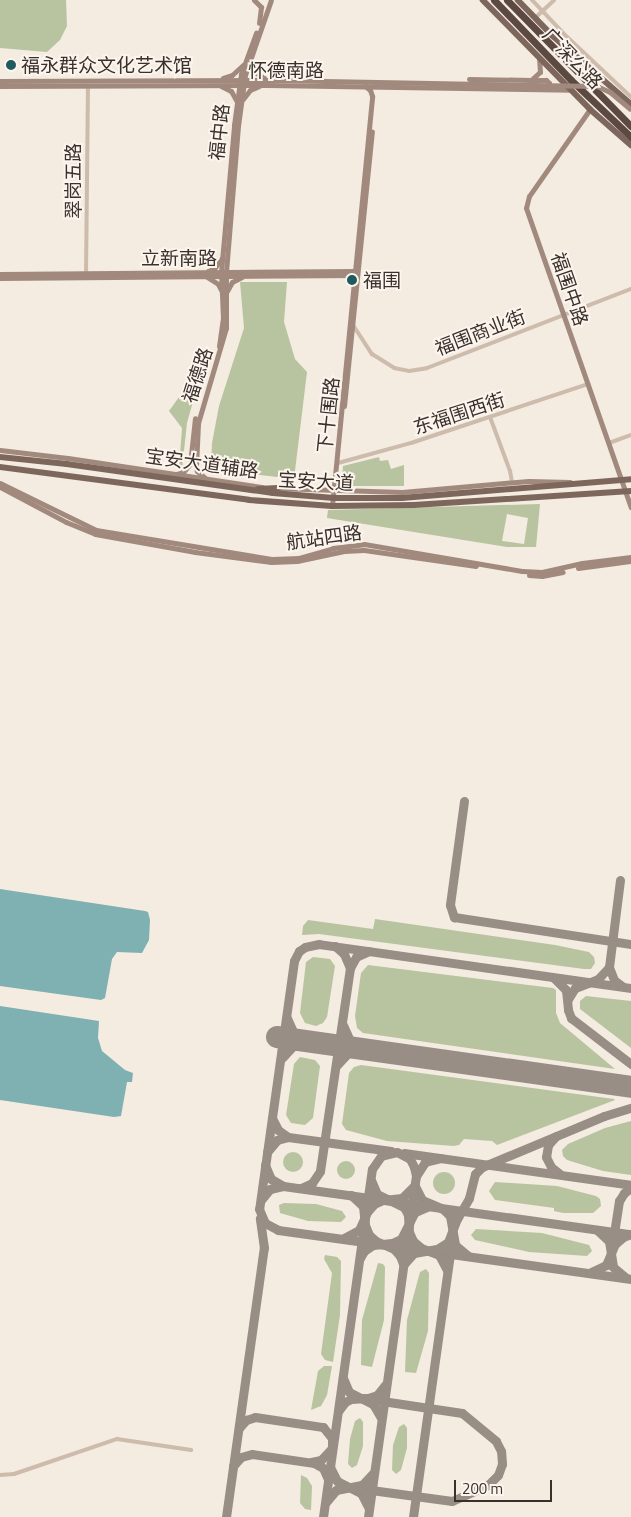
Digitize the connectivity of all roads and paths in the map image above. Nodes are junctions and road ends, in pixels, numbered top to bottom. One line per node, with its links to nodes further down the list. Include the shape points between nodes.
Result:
1 (254, 0): 12 (main road, via 261,7)
2 (258, 0): 9 (main road)
3 (483, 0): 13 (main road)
4 (494, 0): 31 (highway, 广深公路, via 570,80)
5 (507, 0): 30 (highway, 广深公路)
6 (518, 0): 11 (main road)
7 (532, 0): 10 (street)
8 (554, 0): 10 (street)
9 (268, 2): 12 (main road, 福中路); 14 (main road, 福中路)
10 (542, 11): 11 (street); 26 (street)
11 (535, 18): 28 (main road)
12 (259, 23): 14 (main road, 福中路)
13 (538, 55): 19 (main road, via 540,72); 25 (main road)
14 (248, 60): 15 (main road, via 255,73); 17 (main road, via 232,75); 18 (main road, 福中路)
15 (272, 80): 18 (main road, 怀德南路); 19 (main road, 怀德南路)
16 (0, 82): 17 (main road, 怀德南路); 21 (main road, 怀德南路)
17 (214, 82): 18 (main road, 怀德南路); 21 (main road, 怀德南路); 27 (main road, via 229,90)
18 (242, 82): 20 (main road, 怀德南路); 27 (main road, 福中路)
19 (533, 82): 24 (main road, via 547,81 548,87); 28 (main road, 怀德南路, bridge, via 597,86)
20 (267, 85): 22 (main road, 怀德南路); 27 (main road, via 250,90)
21 (88, 86): 39 (street, 翠岗五路)
22 (365, 86): 23 (main road, 怀德南路); 36 (main road, 下十围路, via 372,96)
23 (382, 86): 24 (main road, 怀德南路); 36 (main road, 下十围路, via 375,96)
24 (543, 90): 25 (main road, 怀德南路)
25 (571, 90): 29 (main road)
26 (631, 97)
27 (239, 102): 33 (main road, 福中路); 34 (main road, 福中路)
28 (631, 108)
29 (590, 109): 32 (main road); 44 (main road, 福围中路, via 526,204)
30 (631, 126)
31 (631, 137)
32 (631, 145)
33 (223, 251): 37 (main road, via 214,269); 38 (main road, 福中路)
34 (227, 260): 35 (main road, via 230,267); 38 (main road, 福中路)
35 (239, 272): 36 (main road, 立新南路); 38 (main road, 立新南路)
36 (356, 273): 41 (main road, 立新南路); 45 (main road, 下十围路); 65 (main road, 下十围路)
37 (200, 274): 38 (main road, 立新南路); 39 (main road, 立新南路); 43 (main road, via 218,284)
38 (224, 274): 41 (main road, 立新南路); 43 (main road, 福德路)
39 (86, 275): 40 (main road, 立新南路)
40 (0, 276)
41 (245, 276): 43 (main road, via 232,282)
42 (631, 289): 44 (street, 福围商业街)
43 (224, 295): 51 (main road, 福德路, via 225,334 199,416)
44 (563, 314): 45 (street, 福围商业街, via 427,368 409,371 394,368 372,354); 46 (main road, 福围中路)
45 (353, 325): 53 (main road, 下十围路)
46 (588, 384): 47 (street, 东福围西街); 49 (main road, 福围中路)
47 (490, 417): 53 (street, 东福围西街); 59 (street)
48 (631, 435): 49 (street)
49 (609, 443): 56 (main road, 福围中路)
50 (0, 450): 55 (main road, 宝安大道辅路)
51 (193, 457): 55 (main road, via 187,469); 58 (main road, via 197,471)
52 (0, 458): 64 (main road, 宝安大道, via 67,464)
53 (338, 463): 65 (main road, 下十围路)
54 (0, 467): 68 (main road, 宝安大道, via 249,500)
55 (174, 474): 58 (main road, 宝安大道辅路)
56 (622, 479): 57 (main road, 宝安大道); 60 (main road, 宝安大道); 66 (main road, 福围中路)
57 (631, 479)
58 (210, 480): 63 (main road, 宝安大道辅路)
59 (512, 482): 60 (main road, 宝安大道辅路); 65 (main road, 宝安大道辅路, via 402,492)
60 (581, 482): 67 (main road, 宝安大道, via 402,498)
61 (0, 483): 70 (main road, 航站四路, via 96,530 272,559 298,558 333,548 364,544 542,572)
62 (0, 487): 71 (main road, 航站四路, via 95,534 271,562 364,550 542,576)
63 (278, 488): 64 (main road); 65 (main road, 宝安大道辅路)
64 (241, 489): 67 (main road, 宝安大道)
65 (334, 491): 67 (main road, 下十围路)
66 (628, 492): 68 (main road, 宝安大道, via 414,505); 69 (main road, 福围中路)
67 (333, 498): 68 (main road, 下十围路)
68 (332, 506)
69 (631, 507)
70 (631, 557)
71 (631, 561)
72 (191, 1450): 73 (street, via 117,1439 14,1474)
73 (0, 1475)

